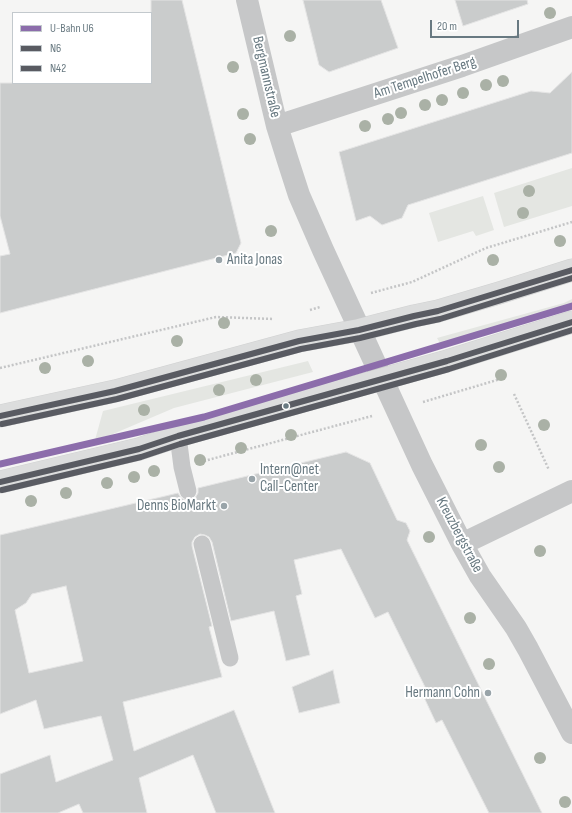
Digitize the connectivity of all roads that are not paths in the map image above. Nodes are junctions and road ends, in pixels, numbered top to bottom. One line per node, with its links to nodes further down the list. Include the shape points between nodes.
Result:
1 (247, 0): 3 (street, Bergmannstraße)
2 (572, 27): 3 (street, Am Tempelhofer Berg)
3 (277, 126): 6 (street, Bergmannstraße, via 299,195)
4 (572, 270): 6 (main road, via 499,293)
5 (572, 322): 7 (main road)
6 (359, 330): 7 (street, Kreuzbergstraße); 8 (main road, via 299,341 115,391)
7 (382, 379): 9 (main road); 14 (street, Kreuzbergstraße)
8 (0, 416)
9 (178, 436): 10 (main road, via 139,449); 11 (lane)
10 (0, 482)
11 (188, 491)
12 (572, 491): 14 (street)
13 (202, 544): 15 (lane)
14 (462, 544): 16 (street, Kreuzbergstraße, via 480,576 516,628)
15 (230, 658)
16 (572, 733)

